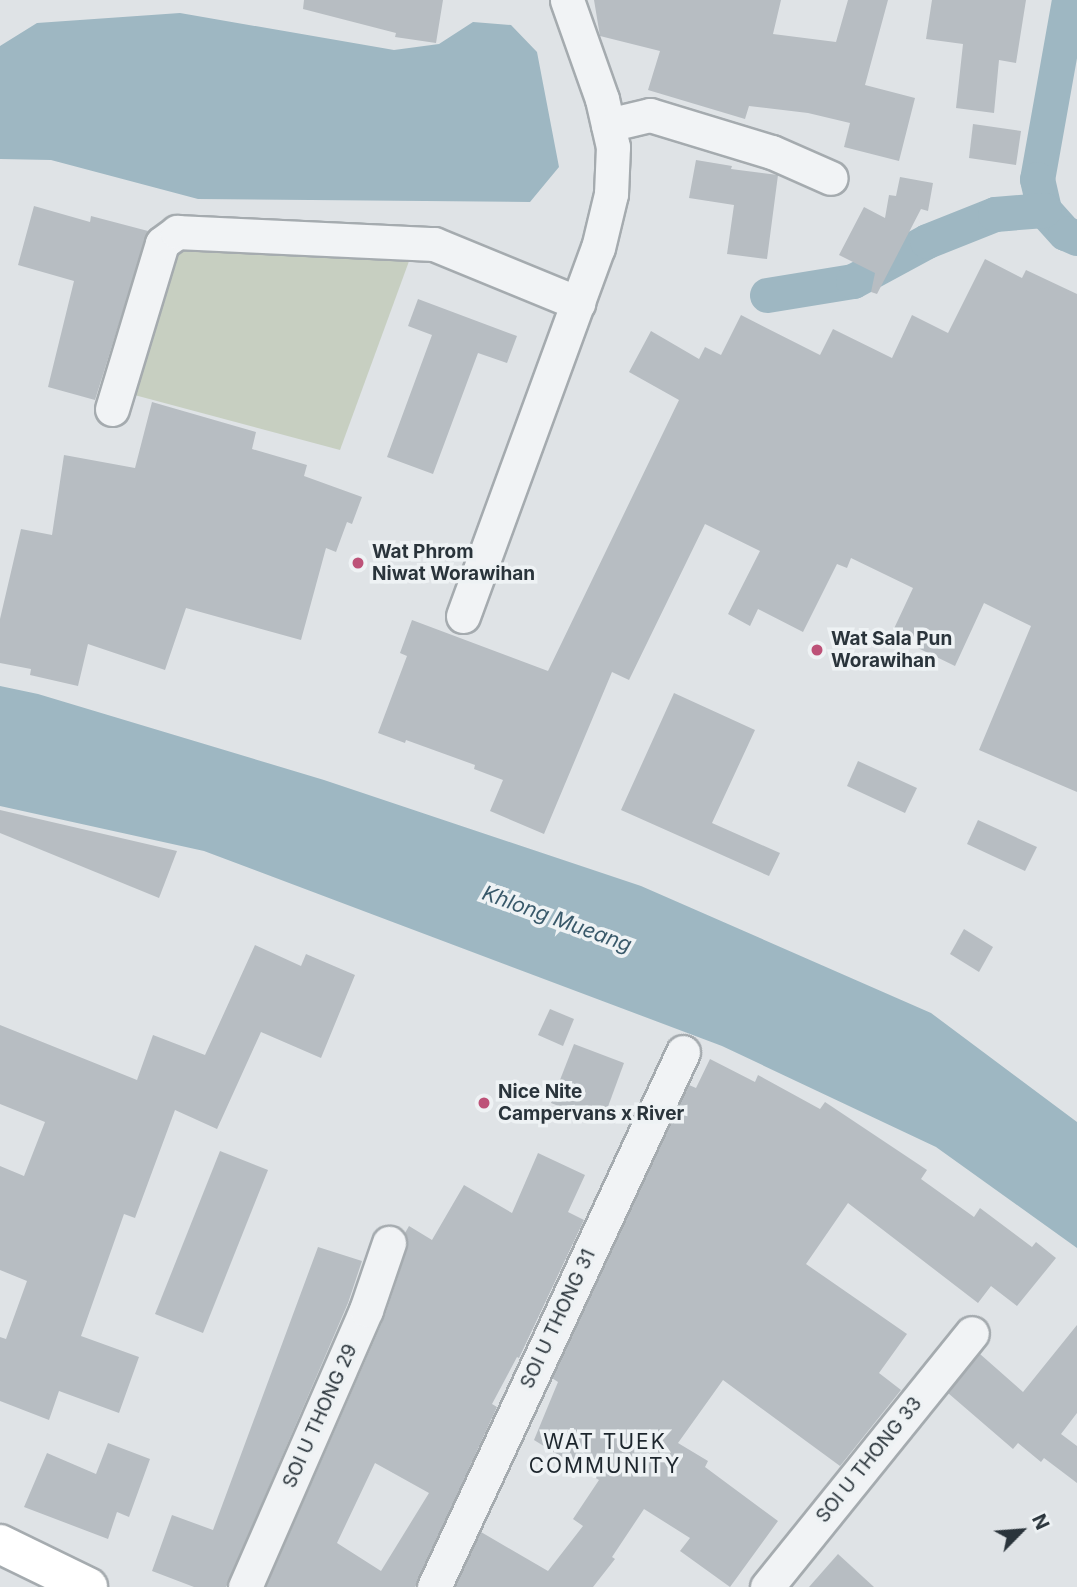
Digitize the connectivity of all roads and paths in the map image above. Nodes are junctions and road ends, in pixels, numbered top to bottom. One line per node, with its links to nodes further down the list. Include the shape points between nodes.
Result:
1 (567, 0): 2 (street)
2 (608, 125): 3 (street, via 650,115 772,152); 4 (street, via 613,147 611,194)
3 (831, 177)
4 (578, 303): 5 (street, via 434,244 177,232 162,243); 6 (street)
5 (112, 409)
6 (463, 616)
7 (683, 1052): 13 (street, SOI U THONG 31)
8 (389, 1243): 12 (street, SOI U THONG 29, via 366,1310)
9 (972, 1333): 14 (street, SOI U THONG 33)
10 (0, 1544): 11 (main road)
11 (88, 1587)
12 (245, 1587)
13 (434, 1587)
14 (767, 1587)

